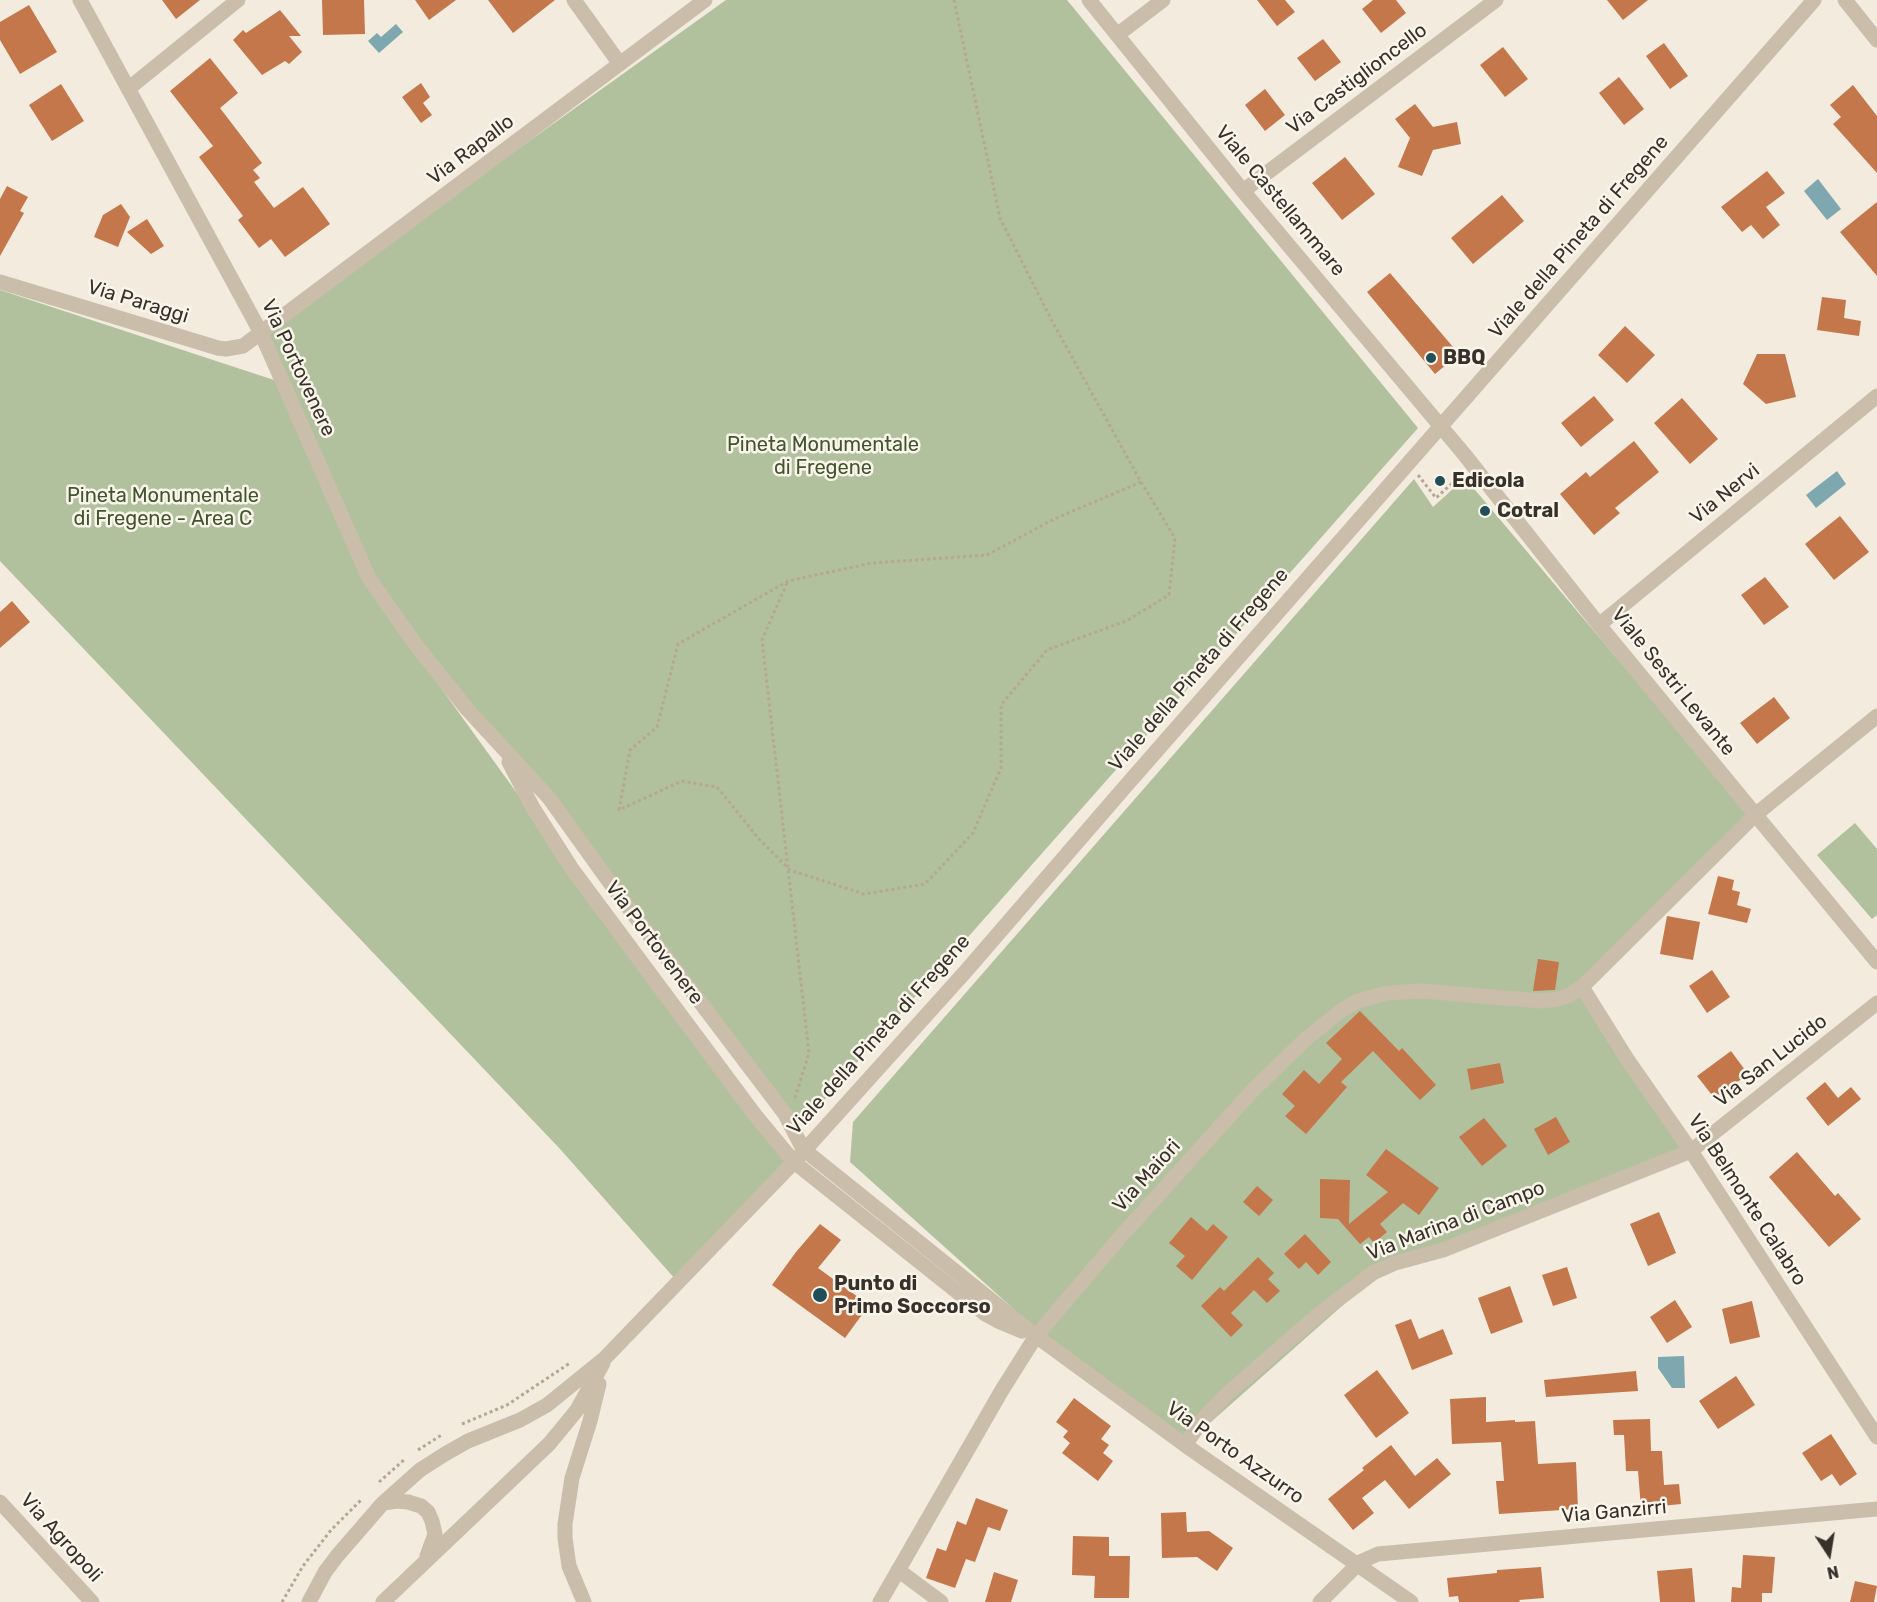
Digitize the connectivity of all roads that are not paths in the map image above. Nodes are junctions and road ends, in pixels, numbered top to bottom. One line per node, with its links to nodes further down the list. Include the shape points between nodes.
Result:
1 (80, 0): 13 (street, Via Portovenere)
2 (238, 0): 13 (street)
3 (574, 0): 12 (street)
4 (705, 0): 12 (street, Via Rapallo)
5 (1089, 0): 10 (street, Viale Castellammare)
6 (1163, 0): 10 (street)
7 (1496, 0): 14 (street, Via Castiglioncello)
8 (1814, 0): 18 (street, Viale della Pineta di Fregene)
9 (1845, 0): 11 (street)
10 (1117, 35): 14 (street, Viale Castellammare)
11 (1877, 40)
12 (621, 64): 16 (street, Via Rapallo)
13 (128, 89): 16 (street, Via Portovenere)
14 (1244, 191): 18 (street, Viale Castellammare)
15 (0, 282): 16 (street, Via Paraggi, via 222,349 243,346)
16 (261, 333): 21 (street, Via Portovenere, via 369,578 415,644 467,709)
17 (1877, 396): 19 (street, Via Nervi)
18 (1440, 426): 19 (street, Viale Sestri Levante); 26 (street, Viale della Pineta di Fregene, via 966,971)
19 (1599, 625): 22 (street, Viale Sestri Levante)
20 (1877, 716): 22 (street)
21 (496, 738): 26 (street, Via Portovenere, via 549,798 785,1114); 28 (street, Via Portovenere, via 533,808 572,869)
22 (1755, 815): 23 (street, Viale Sestri Levante); 24 (street)
23 (1877, 962)
24 (1582, 987): 27 (street, Via Belmonte Calabro); 29 (street, Via Maiori, via 1558,999 1541,1001 1399,991 1375,995 1342,1010 1253,1090)
25 (1877, 1003): 27 (street, Via San Lucido)
26 (803, 1149): 28 (street, Viale della Pineta di Fregene); 29 (street, Via Porto Azzurro)
27 (1691, 1151): 31 (street, Via Belmonte Calabro); 32 (street, Via Marina di Campo, via 1443,1250 1380,1269 1319,1314 1226,1395)
28 (794, 1162): 29 (street, Via Porto Azzurro, via 985,1314); 30 (street, Viale della Pineta di Fregene)
29 (1036, 1336): 32 (street, Via Porto Azzurro); 38 (street, Via Maiori)
30 (605, 1358): 34 (street, Viale della Pineta di Fregene, via 547,1405 445,1454); 37 (street, Viale della Pineta di Fregene, via 577,1410 555,1437); 42 (street, via 572,1478 566,1517 569,1566)
31 (1877, 1437)
32 (1185, 1445): 36 (street, Via Porto Azzurro)
33 (0, 1502): 39 (street, Via Agropoli)
34 (383, 1503): 37 (street, via 412,1503 430,1515 434,1541); 40 (street, Viale della Pineta di Fregene, via 325,1572)
35 (1877, 1509): 36 (street, Via Ganzirri, via 1378,1554)
36 (1357, 1565): 45 (street); 46 (street, Via Porto Azzurro)
37 (418, 1568): 41 (street, Viale della Pineta di Fregene)
38 (898, 1570): 43 (street, Via Maiori); 44 (street)
39 (92, 1602)
40 (309, 1602)
41 (383, 1602)
42 (584, 1602)
43 (880, 1602)
44 (940, 1602)
45 (1320, 1602)
46 (1411, 1602)

